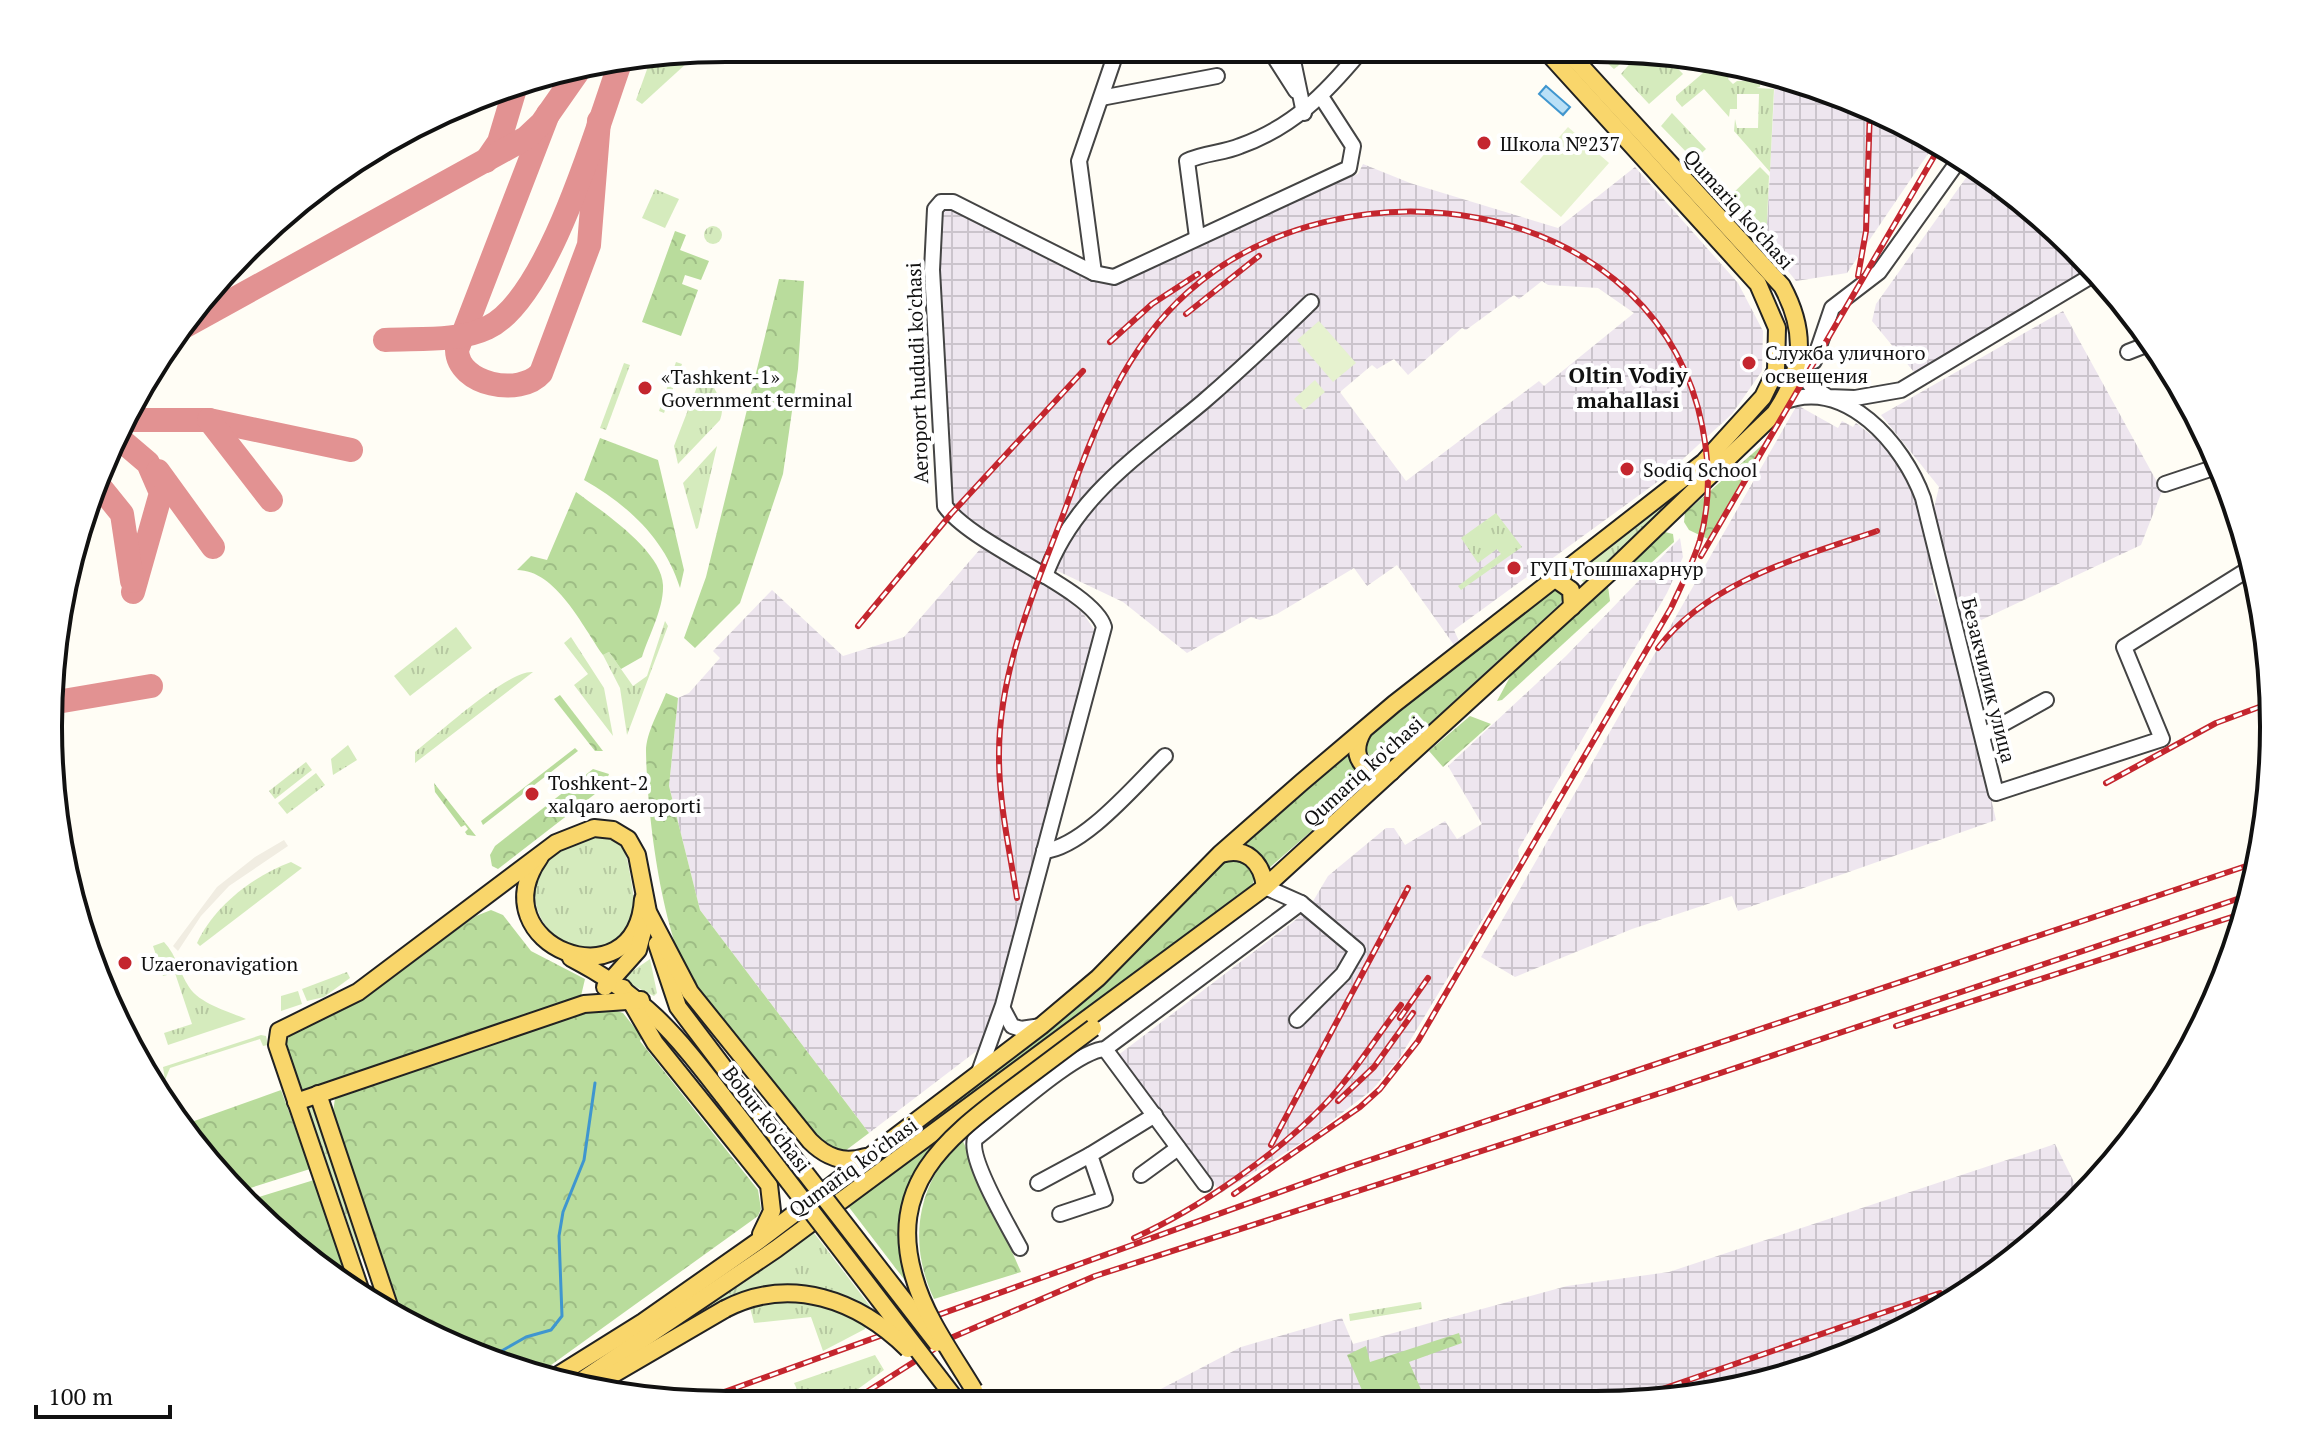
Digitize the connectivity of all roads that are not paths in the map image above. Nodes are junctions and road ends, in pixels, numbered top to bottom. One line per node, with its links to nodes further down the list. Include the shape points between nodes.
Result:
1 (1113, 62): 9 (street)
2 (1278, 62): 8 (street)
3 (1293, 62): 8 (street)
4 (1352, 62): 10 (street)
5 (1558, 62): 12 (main road, Qumariq ko'chasi)
6 (1576, 62): 12 (main road, Qumariq ko'chasi)
7 (1217, 76): 9 (street)
8 (1299, 94): 11 (street)
9 (1101, 98): 15 (street, via 1079,161)
10 (1322, 98): 11 (street); 14 (street, via 1353,146 1349,168)
11 (1304, 113): 14 (street, via 1244,145 1187,161)
12 (1629, 129): 20 (main road, Qumariq ko'chasi, via 1776,277 1796,316); 27 (main road, Qumariq ko'chasi, via 1755,280 1777,328 1779,359 1769,389)
13 (1954, 167): 20 (street, via 1879,272 1832,308 1814,361)
14 (1197, 237): 15 (street, via 1114,277)
15 (1094, 273): 29 (street, Aeroport hududi ko'chasi, via 960,205 944,201 935,209 932,270 944,503 971,530)
16 (2086, 279): 21 (street, via 1913,385)
17 (1311, 302): 29 (street, via 1103,486 1068,523)
18 (2141, 347): 19 (street)
19 (2128, 352)
20 (1798, 367): 22 (street, Безакчилик улица, via 1811,386); 23 (main road, Qumariq ko'chasi)
21 (1874, 395): 22 (street); 24 (street, via 1865,405)
22 (1828, 397): 23 (street); 24 (street, Безакчилик улица)
23 (1781, 403): 27 (main road, Qumariq ko'chasi, via 1753,437)
24 (1865, 418): 34 (street, Безакчилик улица, via 1897,447 1920,489)
25 (2208, 470): 26 (street)
26 (2165, 484)
27 (1687, 488): 30 (main road, Qumariq ko'chasi); 31 (main road, Qumariq ko'chasi)
28 (2241, 574): 34 (street, Безакчилик улица, via 2124,647 2162,739 1996,793)
29 (1045, 576): 38 (street, Aeroport hududi ko'chasi, via 1097,613 1104,629)
30 (1554, 578): 31 (main road, via 1570,587); 33 (main road, Qumariq ko'chasi)
31 (1572, 607): 36 (main road, Qumariq ko'chasi)
32 (2046, 700): 34 (street)
33 (1364, 730): 36 (main road, via 1356,747 1359,761 1370,771); 39 (main road, Qumariq ko'chasi)
34 (1983, 735)
35 (1165, 756): 38 (street, via 1079,837)
36 (1391, 772): 40 (main road, Qumariq ko'chasi)
37 (553, 845): 41 (main road, via 588,828 618,832 635,849); 45 (main road, via 533,869 527,894 531,922); 55 (main road, via 358,992 281,1029 277,1042)
38 (1044, 851): 48 (street, Aeroport hududi ko'chasi)
39 (1220, 854): 40 (main road, via 1250,856); 50 (main road, Qumariq ko'chasi, via 1098,978)
40 (1265, 887): 42 (street); 44 (main road, Qumariq ko'chasi)
41 (643, 889): 43 (main road); 45 (main road, via 635,927 613,953 578,955)
42 (1296, 902): 49 (street, via 1357,950 1343,974); 51 (street)
43 (648, 912): 46 (main road); 53 (main road, Bobur ko'chasi, via 674,1000); 57 (main road, via 702,1010)
44 (1203, 934): 73 (main road, Qumariq ko'chasi, via 776,1249); 78 (main road, bridge, via 1093,1028 949,1137 926,1169 908,1233 914,1277 926,1308)
45 (540, 937): 46 (main road, Bobur ko'chasi)
46 (626, 992): 47 (main road); 47 (main road); 53 (main road, Bobur ko'chasi); 62 (main road, via 655,1043)
47 (584, 1004): 54 (main road)
48 (1003, 1005): 50 (street, via 1012,1026); 52 (street, Aeroport hududi ko'chasi)
49 (1297, 1020)
50 (1041, 1026): 52 (main road, Qumariq ko'chasi)
51 (1105, 1049): 56 (street); 67 (street, via 1090,1050 973,1142)
52 (979, 1072): 59 (main road, Qumariq ko'chasi)
53 (730, 1091): 76 (main road, Bobur ko'chasi, bridge); 77 (main road, Bobur ko'chasi, bridge)
54 (318, 1094): 55 (main road); 68 (main road)
55 (296, 1102): 69 (main road)
56 (1155, 1115): 58 (street); 60 (street)
57 (810, 1141): 59 (main road, via 840,1160); 62 (main road, via 812,1154 798,1173 782,1180)
58 (1178, 1148): 61 (street); 64 (street)
59 (874, 1153): 66 (main road, Qumariq ko'chasi)
60 (1090, 1155): 63 (street); 65 (street, via 1105,1199)
61 (1141, 1175)
62 (765, 1177): 66 (main road, via 772,1211)
63 (1038, 1183)
64 (1205, 1184)
65 (1060, 1214)
66 (757, 1242): 72 (main road, Qumariq ko'chasi)
67 (1020, 1248)
68 (374, 1260): 69 (main road); 71 (main road)
69 (353, 1267): 70 (main road)
70 (357, 1279)
71 (386, 1297)
72 (565, 1370)
73 (588, 1376)
74 (604, 1379): 75 (main road, bridge, via 731,1306 793,1292 836,1301 871,1318)
75 (948, 1391)
76 (950, 1391)
77 (974, 1391)
78 (975, 1391)

